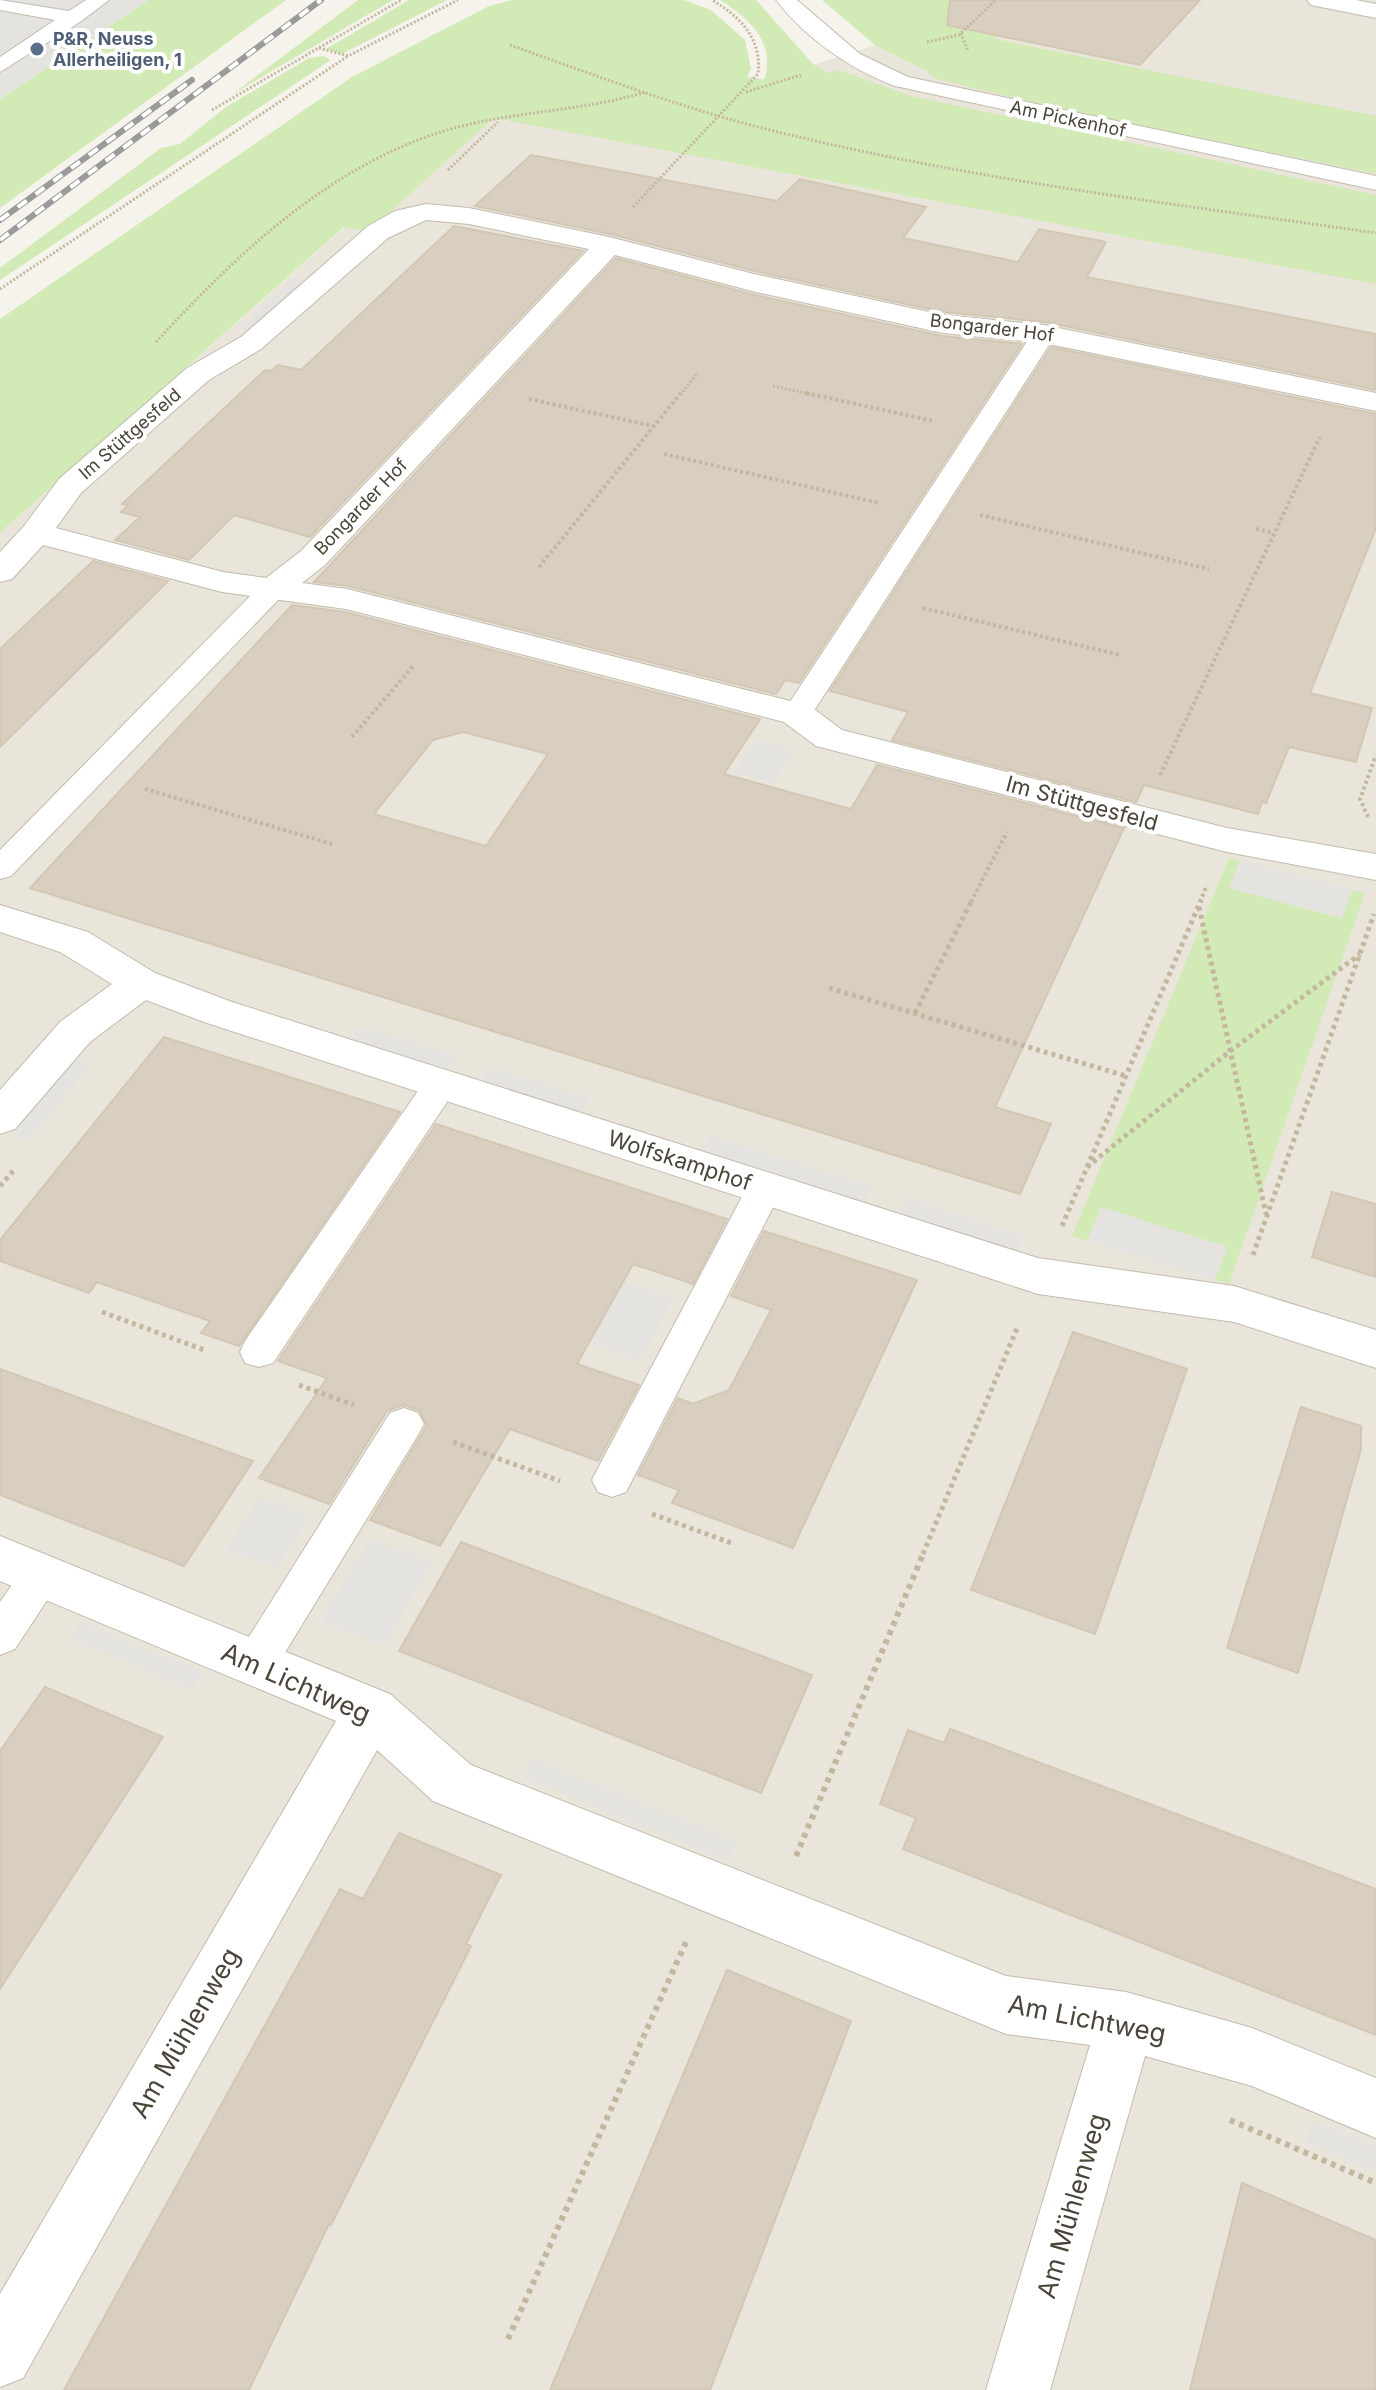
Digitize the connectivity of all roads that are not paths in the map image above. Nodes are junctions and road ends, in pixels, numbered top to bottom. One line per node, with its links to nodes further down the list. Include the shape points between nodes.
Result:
1 (99, 0): 6 (lane)
2 (786, 0): 8 (lane, Am Pickenhof, via 841,52 902,82)
3 (1319, 0): 5 (street)
4 (1, 2): 6 (lane)
5 (1376, 11)
6 (73, 18): 7 (lane)
7 (0, 66)
8 (1376, 183)
9 (434, 211): 10 (street, Bongarder Hof); 13 (street, Im Stüttgesfeld, via 405,217 378,232 251,343 198,374 70,486)
10 (609, 245): 11 (street, Bongarder Hof, via 943,324); 15 (street, Bongarder Hof, via 313,558)
11 (1044, 334): 12 (street, Bongarder Hof); 16 (lane)
12 (1376, 402)
13 (36, 533): 14 (street); 15 (street, Im Stüttgesfeld, via 222,582)
14 (0, 572)
15 (273, 589): 16 (street, Im Stüttgesfeld, via 347,599); 18 (lane)
16 (797, 714): 17 (street, Im Stüttgesfeld, via 829,738 1227,840)
17 (1376, 867)
18 (0, 869)
19 (0, 918): 20 (street, Wolfskamphof, via 74,942)
20 (141, 983): 21 (street, Wolfskamphof); 22 (street, via 75,1032)
21 (441, 1084): 23 (street, Wolfskamphof); 25 (lane)
22 (0, 1118)
23 (765, 1188): 24 (street, Wolfskamphof, via 1038,1276 1234,1304); 27 (lane)
24 (1376, 1349)
25 (259, 1352)
26 (404, 1424): 30 (lane)
27 (612, 1480)
28 (21, 1567): 29 (lane); 30 (street, Am Lichtweg)
29 (0, 1636)
30 (255, 1664): 31 (street, Am Lichtweg)
31 (371, 1711): 32 (street, Am Lichtweg, via 452,1783 1006,2005); 34 (street, Am Mühlenweg)
32 (1126, 2021): 33 (street, Am Lichtweg, via 1252,2057); 35 (street, Am Mühlenweg)
33 (1376, 2108)
34 (0, 2355)
35 (1018, 2390)

